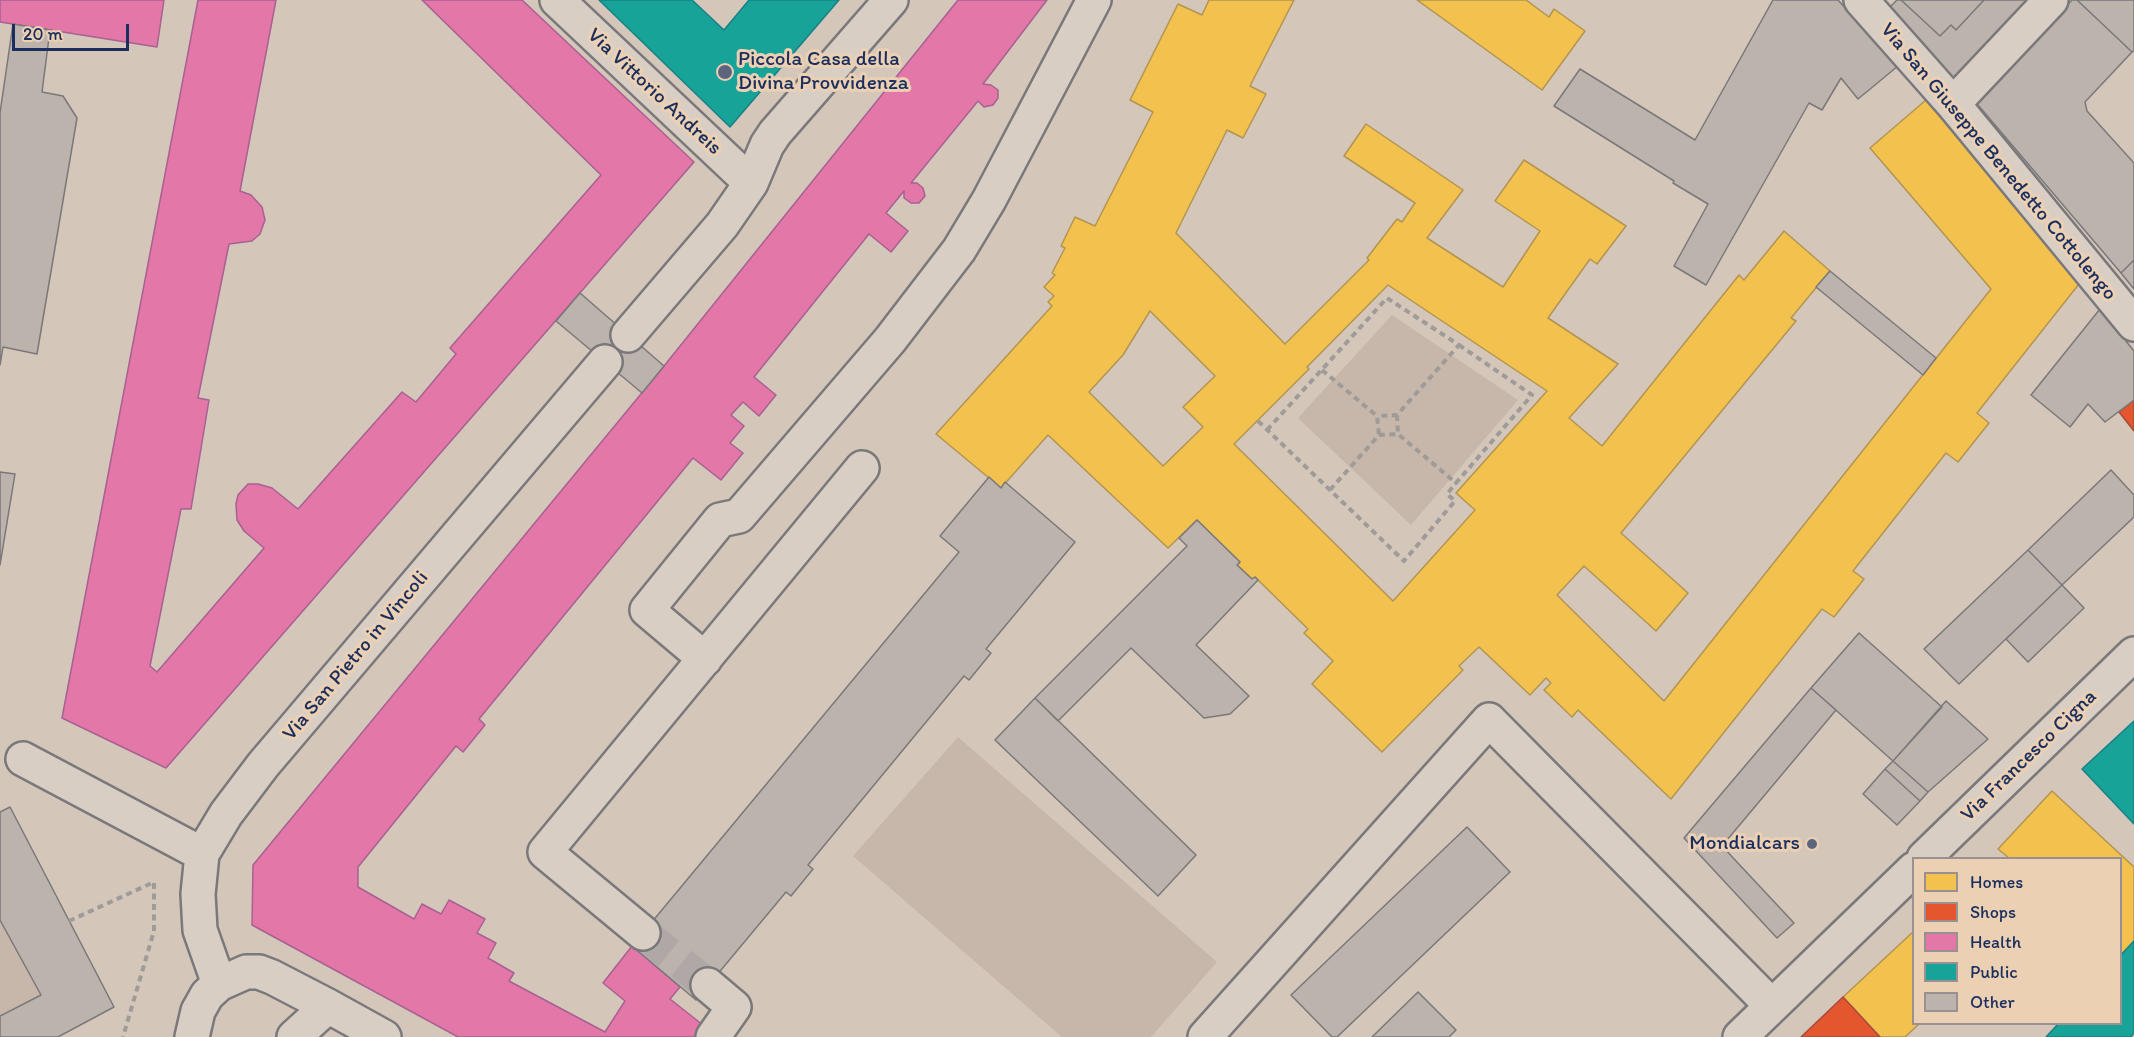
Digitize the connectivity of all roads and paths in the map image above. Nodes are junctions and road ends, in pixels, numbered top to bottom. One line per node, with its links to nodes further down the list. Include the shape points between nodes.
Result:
1 (557, 0): 7 (street, Via Vittorio Andreis)
2 (891, 0): 7 (street, via 775,133)
3 (1094, 0): 23 (street, via 959,250 896,332 739,516 720,520 647,610)
4 (1861, 0): 6 (street, Via San Giuseppe Benedetto Cottolengo)
5 (2051, 0): 6 (street)
6 (1953, 104): 8 (street, Via San Giuseppe Benedetto Cottolengo)
7 (751, 183): 9 (street, via 722,225)
8 (2134, 324)
9 (628, 335)
10 (1459, 345): 12 (path, via 1387,298); 13 (path); 20 (path, via 1532,394)
11 (605, 362): 25 (street, Via San Pietro in Vincoli, via 263,765 226,814)
12 (1322, 370): 14 (path); 16 (path)
13 (1397, 415): 14 (path); 17 (path)
14 (1377, 416): 18 (path)
15 (1257, 421): 16 (path)
16 (1267, 430): 21 (path)
17 (1398, 434): 18 (path); 20 (path)
18 (1379, 435): 21 (path)
19 (862, 468): 23 (street)
20 (1456, 483): 21 (path, via 1447,494 1455,501 1404,561)
21 (1330, 490)
22 (2134, 654): 26 (street, Via Francesco Cigna)
23 (705, 659): 29 (street, via 546,852)
24 (24, 759): 25 (street)
25 (202, 855): 30 (street, Via San Pietro in Vincoli, via 200,930)
26 (1925, 857)
27 (1912, 871): 33 (street)
28 (69, 921): 34 (path, via 154,882 154,931)
29 (643, 933)
30 (219, 984): 32 (street, via 246,972 259,972); 35 (street, via 198,1011)
31 (708, 986): 38 (street, via 734,1007)
32 (328, 1006): 36 (street); 37 (street)
33 (1772, 1006): 39 (street, via 1490,720); 40 (street)
34 (123, 1037)
35 (192, 1037)
36 (294, 1037)
37 (384, 1037)
38 (713, 1037)
39 (1205, 1037)
40 (1740, 1037)

